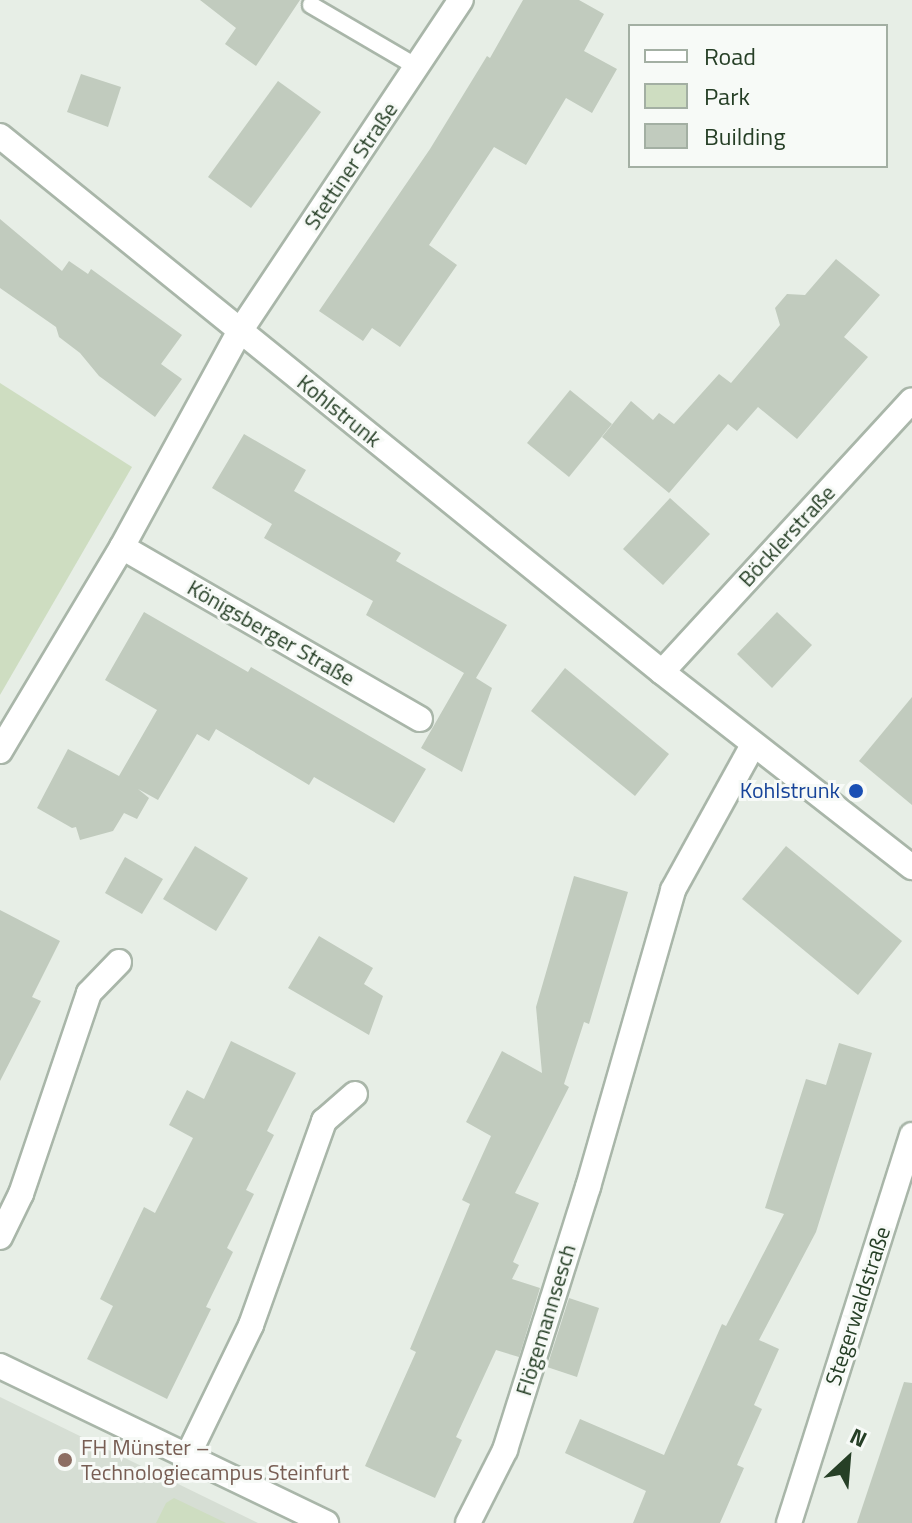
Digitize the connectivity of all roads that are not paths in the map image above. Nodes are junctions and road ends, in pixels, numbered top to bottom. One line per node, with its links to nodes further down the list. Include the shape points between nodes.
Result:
1 (461, 0): 3 (street, Stettiner Straße)
2 (311, 5): 3 (lane)
3 (417, 67): 5 (street, Stettiner Straße)
4 (0, 136): 5 (street, Kohlstrunk)
5 (240, 331): 7 (street); 8 (street, Kohlstrunk)
6 (912, 400): 8 (street, Böcklerstraße)
7 (122, 547): 9 (street, Königsberger Straße); 11 (street)
8 (662, 672): 10 (street, Kohlstrunk)
9 (420, 719)
10 (753, 745): 12 (street, Kohlstrunk); 20 (street, Flögemannsesch, via 673,890 505,1450)
11 (0, 751)
12 (912, 867)
13 (119, 962): 16 (street, via 89,993 21,1194)
14 (355, 1094): 18 (street, via 324,1121 251,1325)
15 (912, 1135): 21 (street, Stegerwaldstraße)
16 (0, 1237)
17 (0, 1366): 18 (street)
18 (187, 1457): 19 (street)
19 (326, 1523)
20 (468, 1523)
21 (789, 1523)

